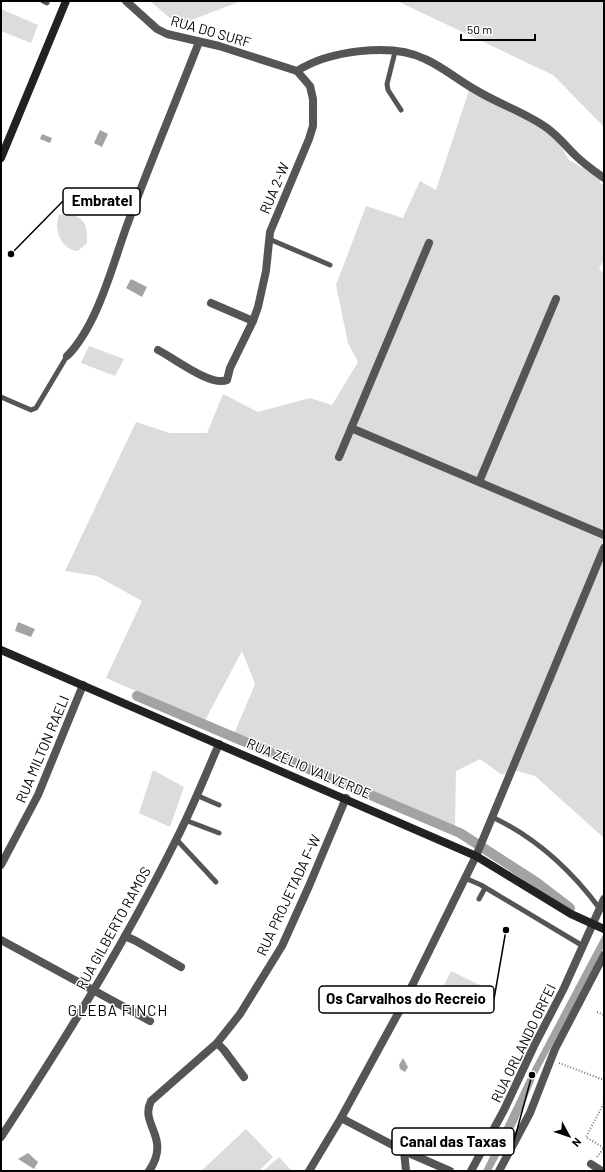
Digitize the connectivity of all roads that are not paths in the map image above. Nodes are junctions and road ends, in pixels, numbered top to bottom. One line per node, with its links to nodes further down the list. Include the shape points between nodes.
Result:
1 (66, 1): 7 (street)
2 (126, 1): 3 (street, RUA DO SURF, via 156,29)
3 (199, 42): 5 (street, RUA DO SURF); 16 (street, via 126,227 109,278 79,341)
4 (396, 52): 5 (street, via 365,51 330,56); 6 (lane, via 387,84); 8 (street, via 425,58 474,90 530,117 548,128 576,156)
5 (297, 71): 9 (street, RUA 2-W, via 310,86 313,99 312,126)
6 (401, 110)
7 (1, 158)
8 (604, 178)
9 (269, 239): 11 (lane); 14 (street, RUA 2-W, via 266,271)
10 (429, 243): 18 (street)
11 (330, 265)
12 (556, 299): 20 (street)
13 (211, 303): 14 (street)
14 (253, 321): 15 (street, RUA 2-W, via 230,368 227,380 222,382 207,379)
15 (158, 350)
16 (67, 356): 17 (lane, via 36,408 31,410)
17 (1, 397)
18 (351, 428): 19 (street); 20 (street)
19 (339, 457)
20 (478, 482): 21 (street)
21 (604, 535)
22 (604, 548): 29 (street)
23 (1, 650): 24 (street, RUA ZÉLIO VALVERDE)
24 (83, 685): 25 (street, RUA ZÉLIO VALVERDE); 34 (street, RUA MILTON RAELI, via 44,780)
25 (219, 744): 26 (street, RUA GILBERTO RAMOS); 27 (street, RUA ZÉLIO VALVERDE)
26 (196, 795): 28 (lane); 30 (street, RUA GILBERTO RAMOS)
27 (346, 798): 33 (street, RUA ZÉLIO VALVERDE); 49 (street, RUA PROJETADA F-W, via 282,946 240,1014)
28 (219, 805)
29 (492, 817): 33 (street); 40 (lane, via 522,833 571,872)
30 (185, 820): 31 (lane); 32 (street, RUA GILBERTO RAMOS)
31 (219, 833)
32 (176, 840): 36 (lane); 42 (street, RUA GILBERTO RAMOS)
33 (476, 856): 35 (street); 41 (street, RUA ZÉLIO VALVERDE, via 572,914)
34 (1, 865)
35 (465, 878): 37 (lane); 51 (street, via 401,1008)
36 (216, 882)
37 (485, 888): 38 (lane); 44 (lane)
38 (479, 899)
39 (604, 899): 40 (street, RUA ORLANDO ORFEI)
40 (600, 909): 41 (street, RUA ORLANDO ORFEI)
41 (598, 926): 44 (street, RUA ORLANDO ORFEI)
42 (125, 936): 46 (street); 47 (street, RUA GILBERTO RAMOS)
43 (1, 940): 47 (street)
44 (583, 946): 59 (street, RUA ORLANDO ORFEI, via 504,1110)
45 (604, 955): 60 (street, via 550,1060 530,1113)
46 (181, 967)
47 (92, 991): 48 (street); 52 (street, RUA GILBERTO RAMOS, via 43,1074)
48 (150, 1021)
49 (217, 1043): 50 (street); 55 (street, RUA PROJETADA F-W, via 151,1101 148,1115 158,1142 158,1150)
50 (244, 1078)
51 (341, 1118): 53 (street); 56 (street)
52 (1, 1137)
53 (404, 1151): 57 (street); 58 (street)
54 (591, 1164): 61 (street)
55 (148, 1171)
56 (309, 1171)
57 (406, 1171)
58 (450, 1171)
59 (471, 1171)
60 (499, 1171)
61 (602, 1171)

